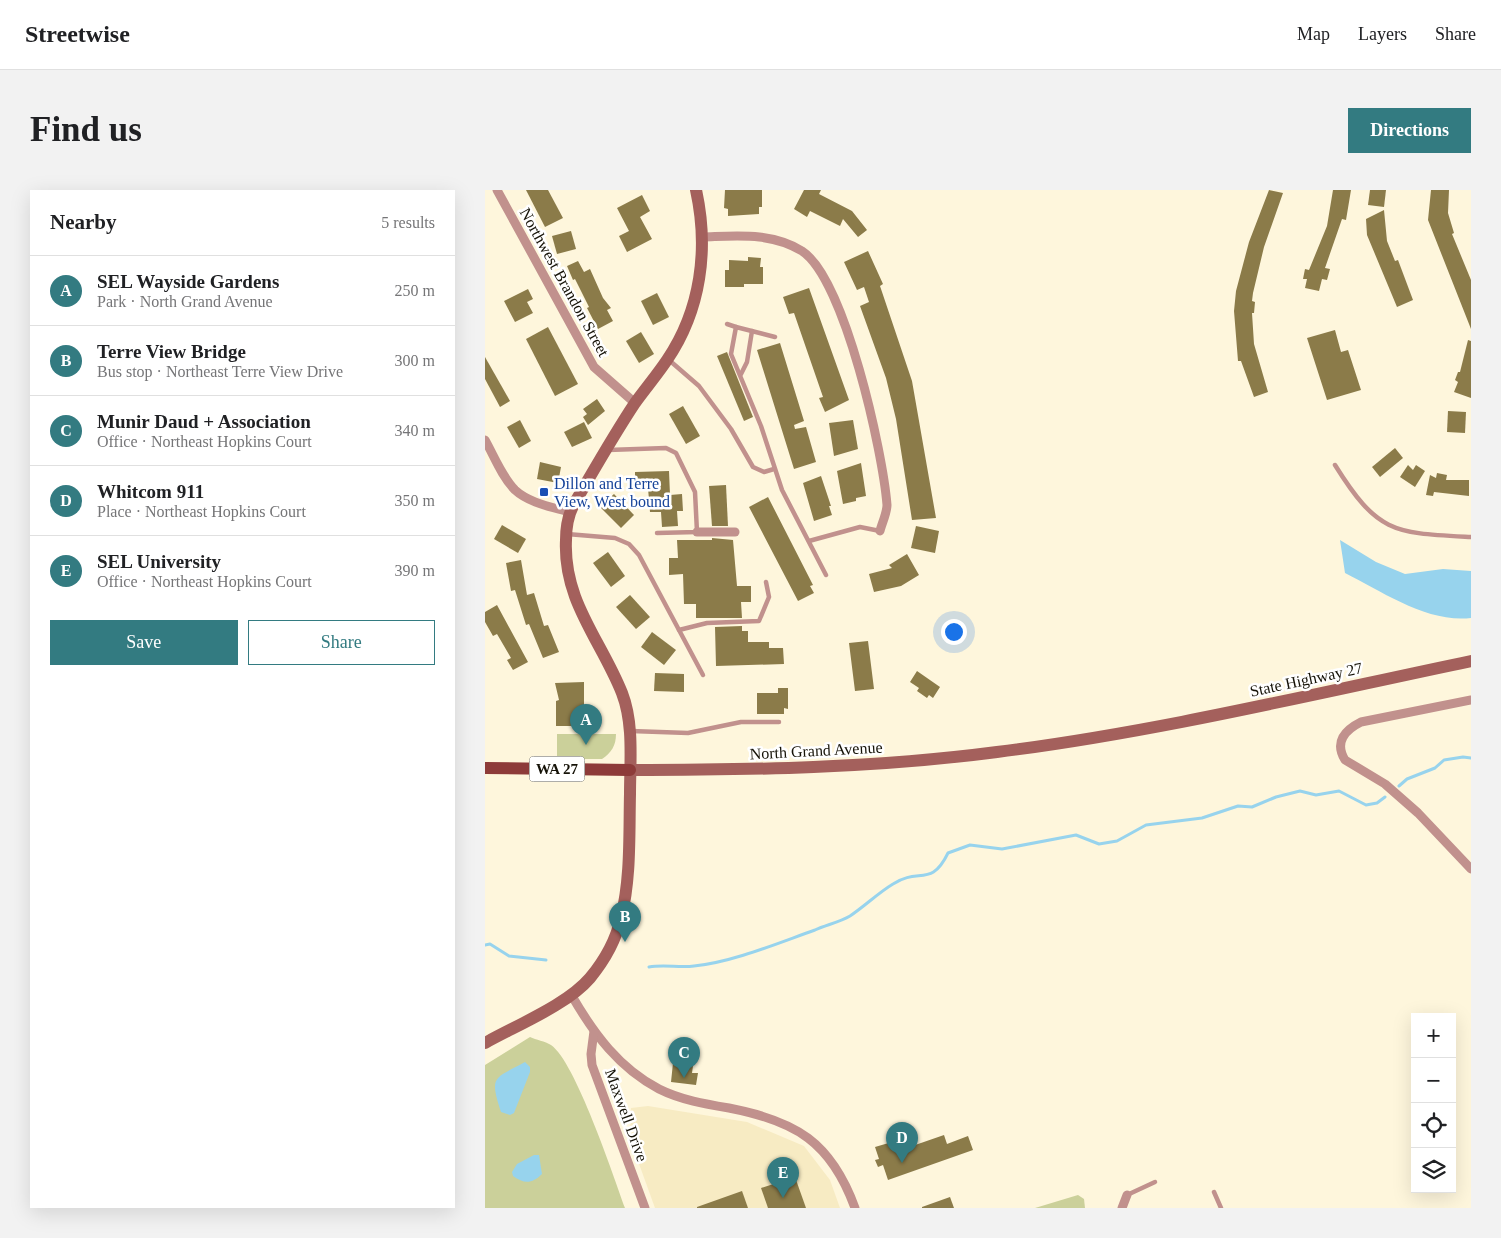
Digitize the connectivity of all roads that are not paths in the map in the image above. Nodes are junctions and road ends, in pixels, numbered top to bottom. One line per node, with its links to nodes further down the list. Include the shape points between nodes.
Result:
1 (497, 190): 10 (street, Northwest Brandon Street, via 594,367)
2 (696, 190): 3 (main road)
3 (703, 237): 8 (main road, via 700,279 692,310); 16 (street, via 761,236 783,241 803,252 820,269 833,291 866,390 887,508)
4 (727, 324): 5 (lane)
5 (736, 327): 6 (lane); 9 (lane, via 731,354)
6 (752, 331): 7 (lane); 9 (lane, via 747,362)
7 (775, 337)
8 (667, 360): 10 (main road); 14 (lane, via 699,386 753,466 764,472)
9 (741, 374): 14 (lane)
10 (635, 403): 12 (main road)
11 (485, 440): 15 (street, via 516,491 531,500)
12 (606, 450): 15 (main road); 17 (lane, via 666,448 676,453 695,492)
13 (1335, 465): 21 (lane, via 1359,501 1397,530)
14 (774, 470): 22 (lane)
15 (569, 512): 20 (main road)
16 (880, 531): 22 (lane, via 860,527)
17 (697, 532): 18 (street); 19 (lane)
18 (735, 532)
19 (657, 533)
20 (566, 534): 25 (lane, via 615,538 629,544 639,556); 31 (main road, via 565,557 577,606 618,683 628,710)
21 (1471, 537)
22 (809, 541): 23 (lane)
23 (826, 575)
24 (766, 582): 25 (lane, via 769,597 759,621 707,623)
25 (679, 630): 27 (lane)
26 (1471, 661): 30 (main road, State Highway 27 / WA 27)
27 (703, 675)
28 (1471, 700): 34 (street, via 1361,722 1350,728 1341,741 1345,760 1385,784 1419,813)
29 (779, 722): 31 (lane, via 741,722 688,733)
30 (1147, 729): 33 (main road, North Grand Avenue / WA 27, via 994,753 896,762 771,770)
31 (629, 731): 33 (main road)
32 (485, 768): 33 (main road, North Grand Avenue / WA 27)
33 (630, 770): 35 (main road, via 627,886 621,920 614,941 590,978)
34 (1471, 869)
35 (572, 996): 36 (street); 37 (main road)
36 (594, 1031): 41 (street, Maxwell Drive, via 592,1065); 42 (street, via 615,1057 659,1089 689,1101 753,1113 804,1134 835,1164)
37 (485, 1043)
38 (1155, 1182): 40 (lane)
39 (1214, 1192): 44 (lane)
40 (1127, 1195): 43 (street)
41 (645, 1208)
42 (855, 1208)
43 (1122, 1208)
44 (1221, 1208)

